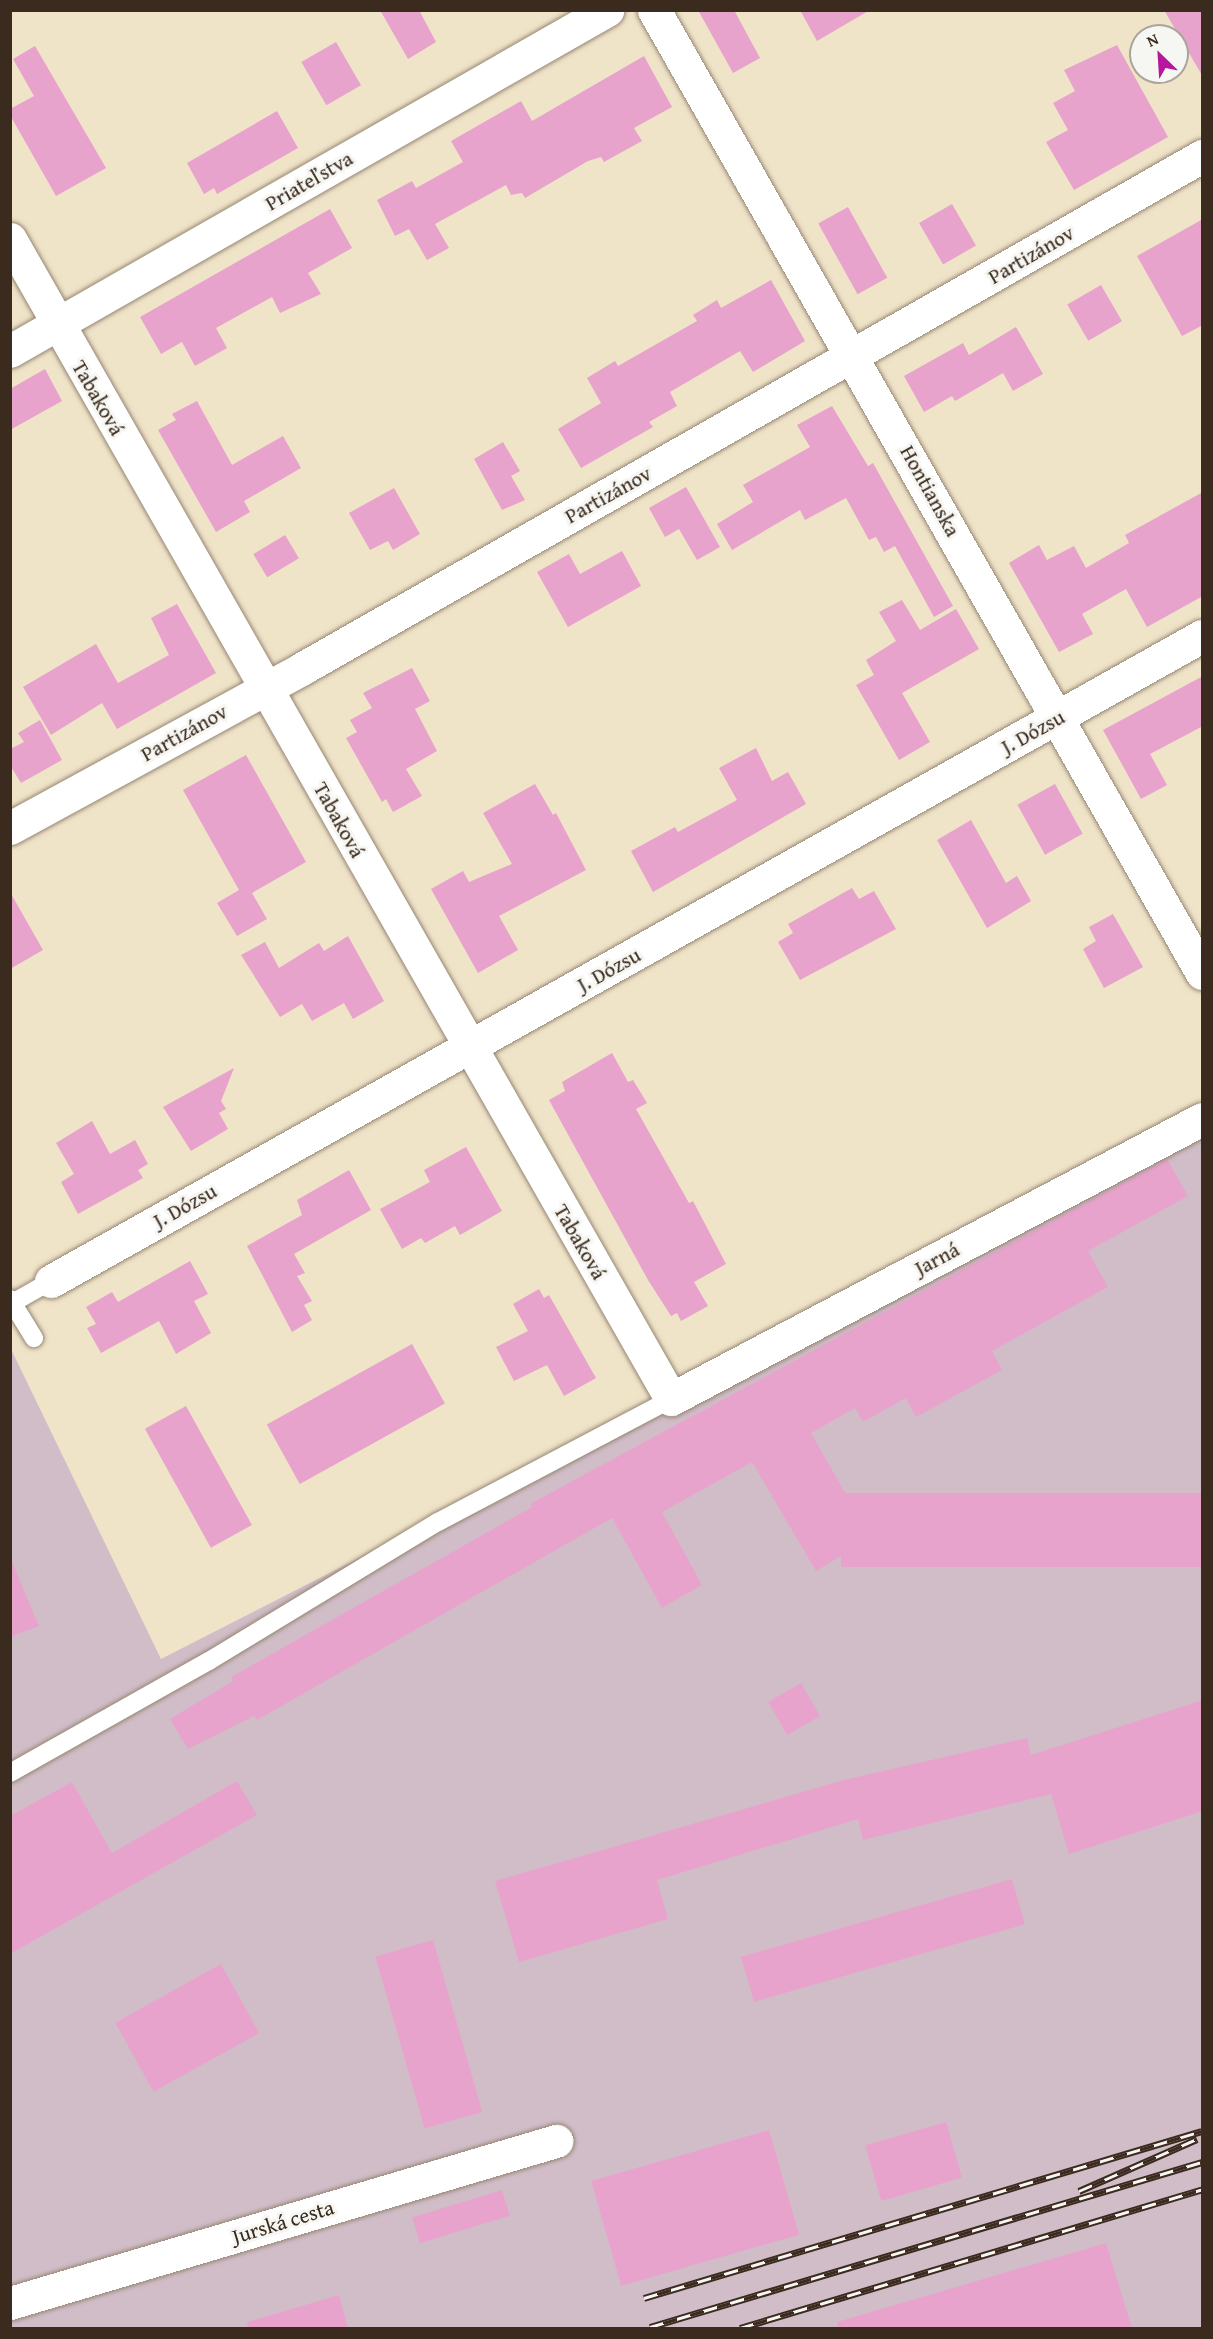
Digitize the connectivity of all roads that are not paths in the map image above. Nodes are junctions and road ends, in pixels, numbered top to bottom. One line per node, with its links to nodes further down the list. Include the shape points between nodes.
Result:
1 (607, 10): 5 (street, Priateľstva)
2 (654, 10): 7 (street, Hontianska)
3 (1203, 156): 7 (street, Partizánov)
4 (10, 239): 5 (street, Tabaková)
5 (56, 324): 6 (street, Priateľstva); 9 (street, Tabaková)
6 (10, 351)
7 (854, 356): 9 (street, Partizánov); 10 (street, Hontianska)
8 (1203, 636): 10 (street, J. Dózsu)
9 (265, 688): 11 (street, Partizánov); 13 (street, Tabaková)
10 (1056, 719): 12 (street, Hontianska); 13 (street, J. Dózsu)
11 (10, 828)
12 (1203, 973)
13 (468, 1049): 15 (street, J. Dózsu); 18 (street, Tabaková)
14 (1203, 1119): 18 (street, Jarná)
15 (51, 1281): 16 (lane, J. Dózsu)
16 (12, 1300): 17 (lane)
17 (34, 1338)
18 (671, 1399): 19 (lane, via 438,1522 209,1661)
19 (10, 1773)
20 (556, 2141): 21 (street, Jurská cesta)
21 (10, 2303)

